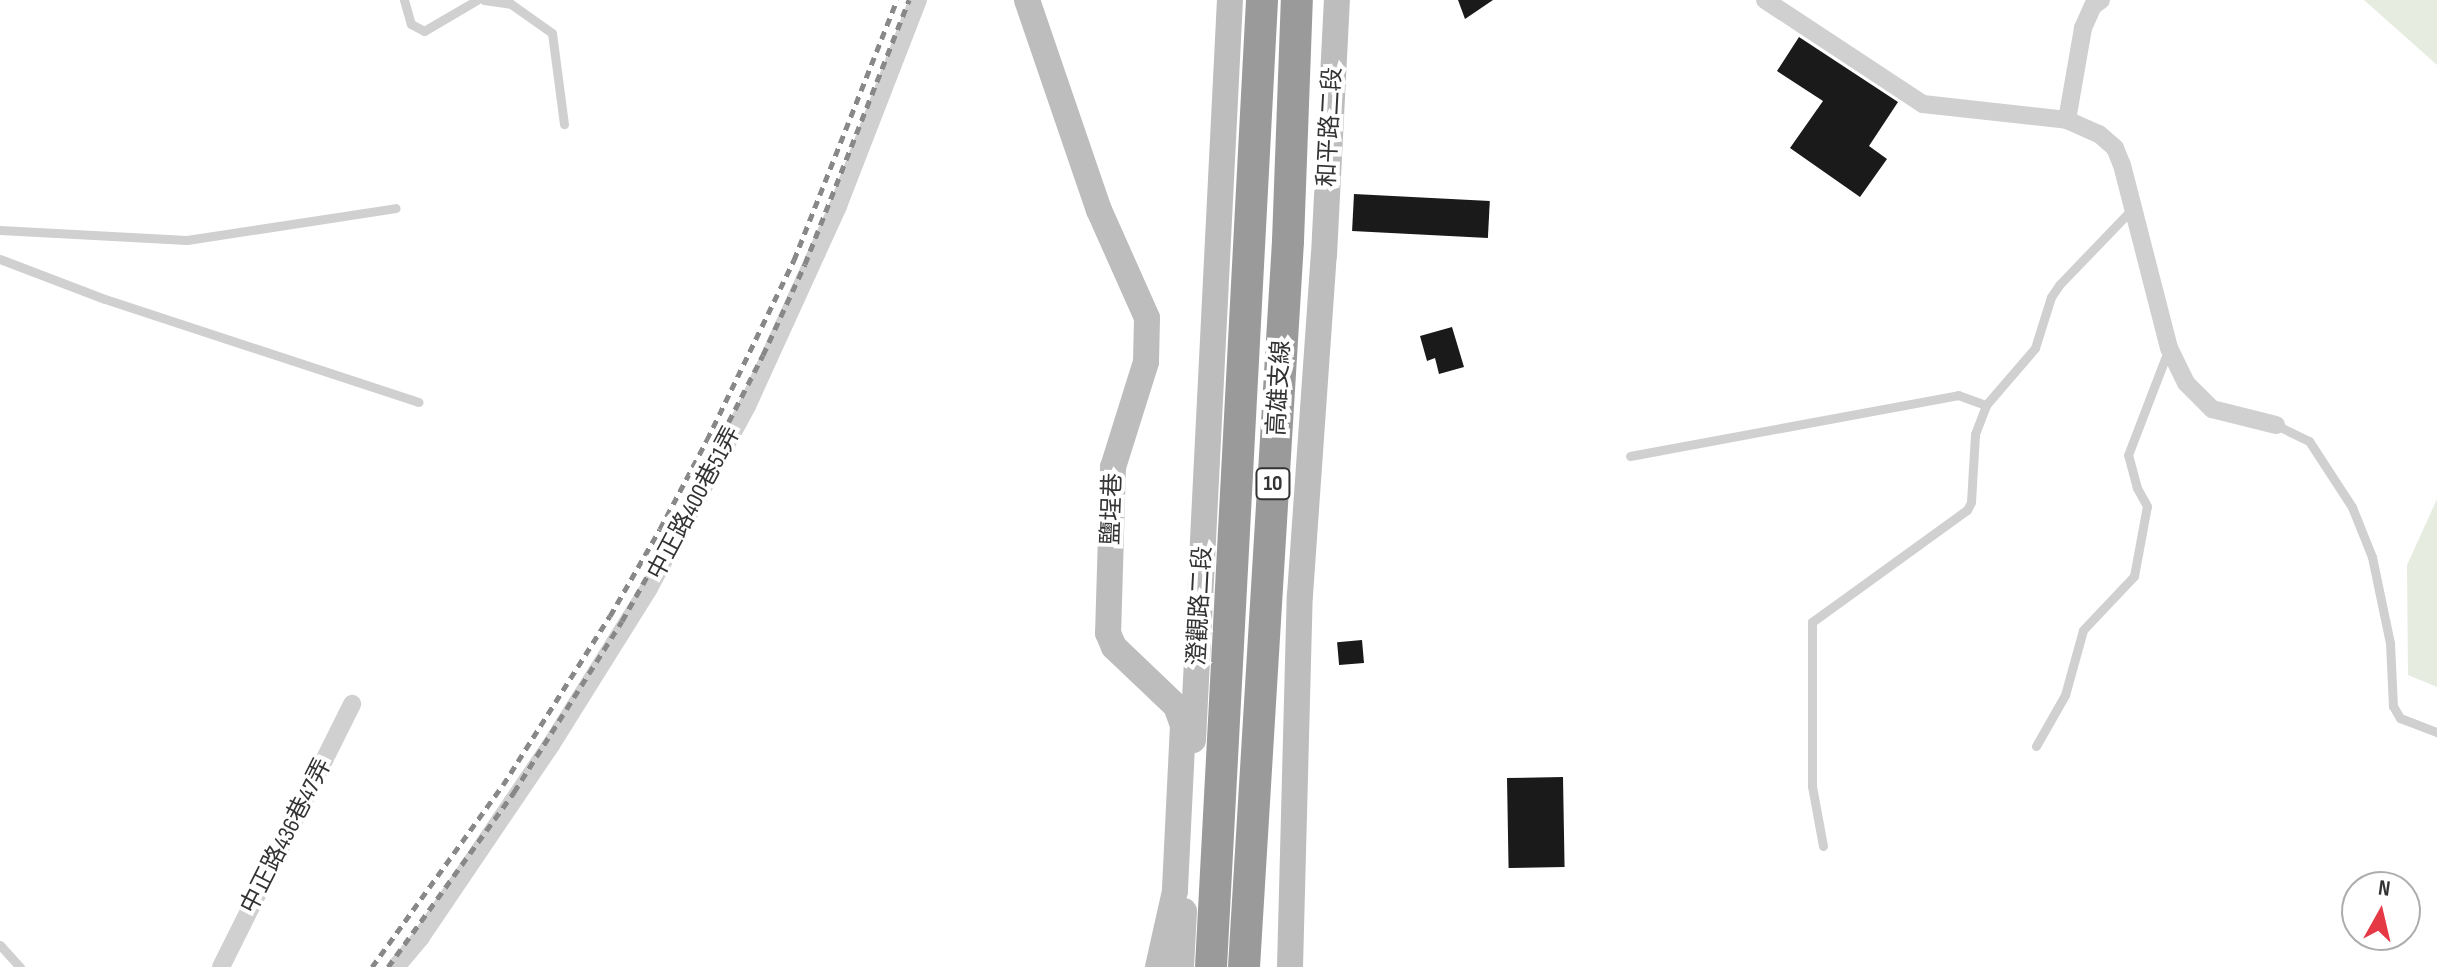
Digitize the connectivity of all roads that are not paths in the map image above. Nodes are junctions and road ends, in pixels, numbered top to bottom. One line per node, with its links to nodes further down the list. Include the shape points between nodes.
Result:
1 (404, 0): 2 (lane, via 411,24 424,31)
2 (477, 0)
3 (484, 0): 13 (lane, via 511,4 552,33)
4 (918, 0): 30 (street, 中正路400巷51弄, via 838,206 747,406 649,588 551,745)
5 (1027, 0): 31 (street, 鹽埕巷, via 1099,210 1147,318 1146,362 1113,467 1108,633 1114,647 1176,706 1183,725 1175,891)
6 (1230, 0): 32 (street, 澄觀路二段)
7 (1262, 0): 33 (highway, 高雄支線 / 10)
8 (1297, 0): 34 (highway, 高雄支線 / 10, via 1287,257)
9 (1337, 0): 35 (street, 和平路二段, via 1300,595)
10 (1765, 0): 12 (street, via 1923,104)
11 (2101, 0): 12 (street, via 2083,28)
12 (2067, 120): 15 (street, via 2099,134 2115,148)
13 (564, 124)
14 (396, 208): 16 (lane, via 187,240)
15 (2133, 208): 18 (street); 20 (lane, via 2059,285 2035,348)
16 (0, 230)
17 (0, 259): 19 (lane)
18 (2169, 348): 21 (street, via 2186,383 2212,409); 25 (lane, via 2128,455 2147,506 2134,576 2083,630 2065,695)
19 (418, 402)
20 (1986, 405): 22 (lane, via 1958,395); 26 (lane, via 1975,434 1967,510 1812,622 1812,786)
21 (2276, 425): 24 (lane, via 2309,441 2352,507 2372,557 2390,643 2393,706 2400,718)
22 (1630, 456)
23 (352, 704): 29 (street, 中正路436巷47弄)
24 (2437, 732)
25 (2036, 746)
26 (1823, 846)
27 (0, 945): 28 (lane)
28 (20, 967)
29 (221, 967)
30 (396, 967)
31 (1158, 967)
32 (1181, 967)
33 (1211, 967)
34 (1244, 967)
35 (1290, 967)

